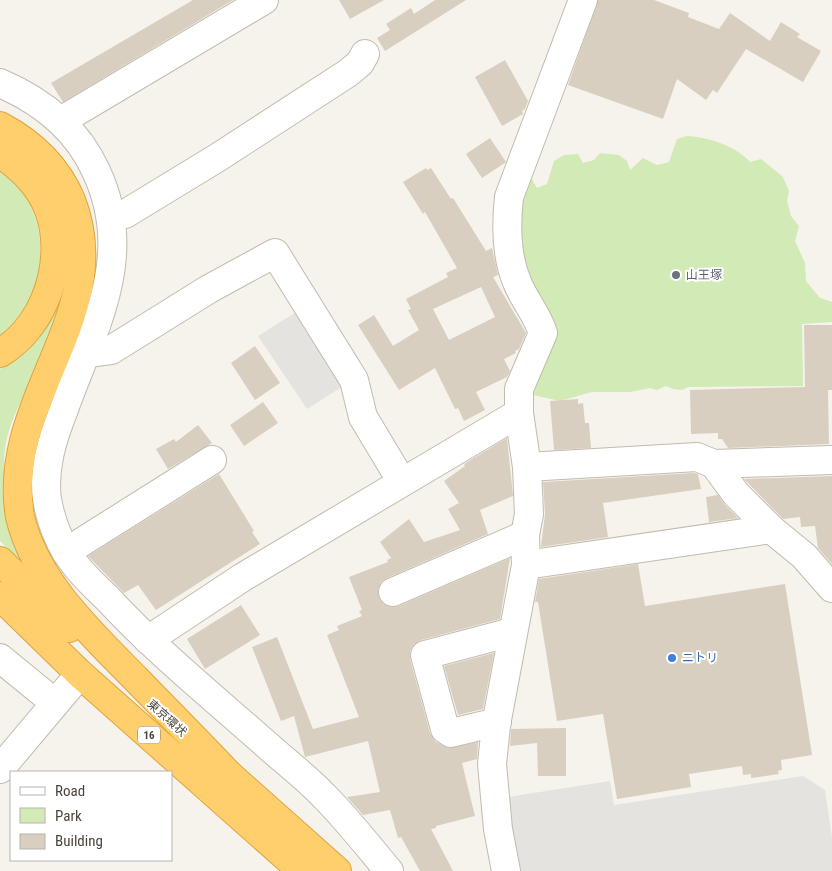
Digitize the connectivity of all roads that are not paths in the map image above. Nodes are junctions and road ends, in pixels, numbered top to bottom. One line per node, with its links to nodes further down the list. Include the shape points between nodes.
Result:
1 (264, 0): 5 (street)
2 (583, 0): 11 (street, via 509,197 506,222 512,265 517,282 543,333 519,389)
3 (365, 54): 8 (street, via 348,73 217,158 126,214)
4 (0, 82): 5 (street, via 25,94)
5 (63, 122): 8 (street, via 94,166)
6 (0, 126): 33 (highway, via 37,151 54,170 66,189 81,236 82,262 77,290 69,316 35,392 19,441 15,468 20,518 42,568 82,623)
7 (0, 153): 9 (highway, via 19,167 37,187 49,210 55,236 55,262 50,286 40,309 26,331)
8 (111, 216): 10 (street, via 114,254 110,279)
9 (0, 353)
10 (87, 353): 16 (street, via 111,350 209,289 275,253 354,380 363,417); 19 (street, via 54,437 46,480 54,523)
11 (518, 412): 15 (street); 16 (street)
12 (212, 460): 19 (street)
13 (832, 460): 14 (street)
14 (714, 464): 15 (street, via 696,456); 17 (street, via 736,494)
15 (527, 467): 18 (street)
16 (402, 482): 27 (street, via 243,577)
17 (771, 529): 21 (street); 22 (street, via 804,556)
18 (526, 535): 21 (street); 23 (street)
19 (66, 552): 27 (street)
20 (0, 561): 33 (highway, 東京環状 / 16, via 48,610)
21 (526, 565): 26 (street)
22 (832, 588)
23 (393, 592)
24 (0, 596): 29 (highway, 東京環状 / 16)
25 (0, 606): 29 (highway)
26 (512, 632): 31 (street); 31 (street, via 425,656 445,729 451,733)
27 (148, 640): 36 (street, via 324,795)
28 (0, 658): 30 (street)
29 (80, 674): 30 (street); 34 (highway, 東京環状 / 16)
30 (55, 703): 32 (street)
31 (497, 722): 37 (street, via 492,764)
32 (0, 770)
33 (231, 777): 35 (highway, 東京環状 / 16)
34 (302, 871)
35 (337, 871)
36 (389, 871)
37 (506, 871)

